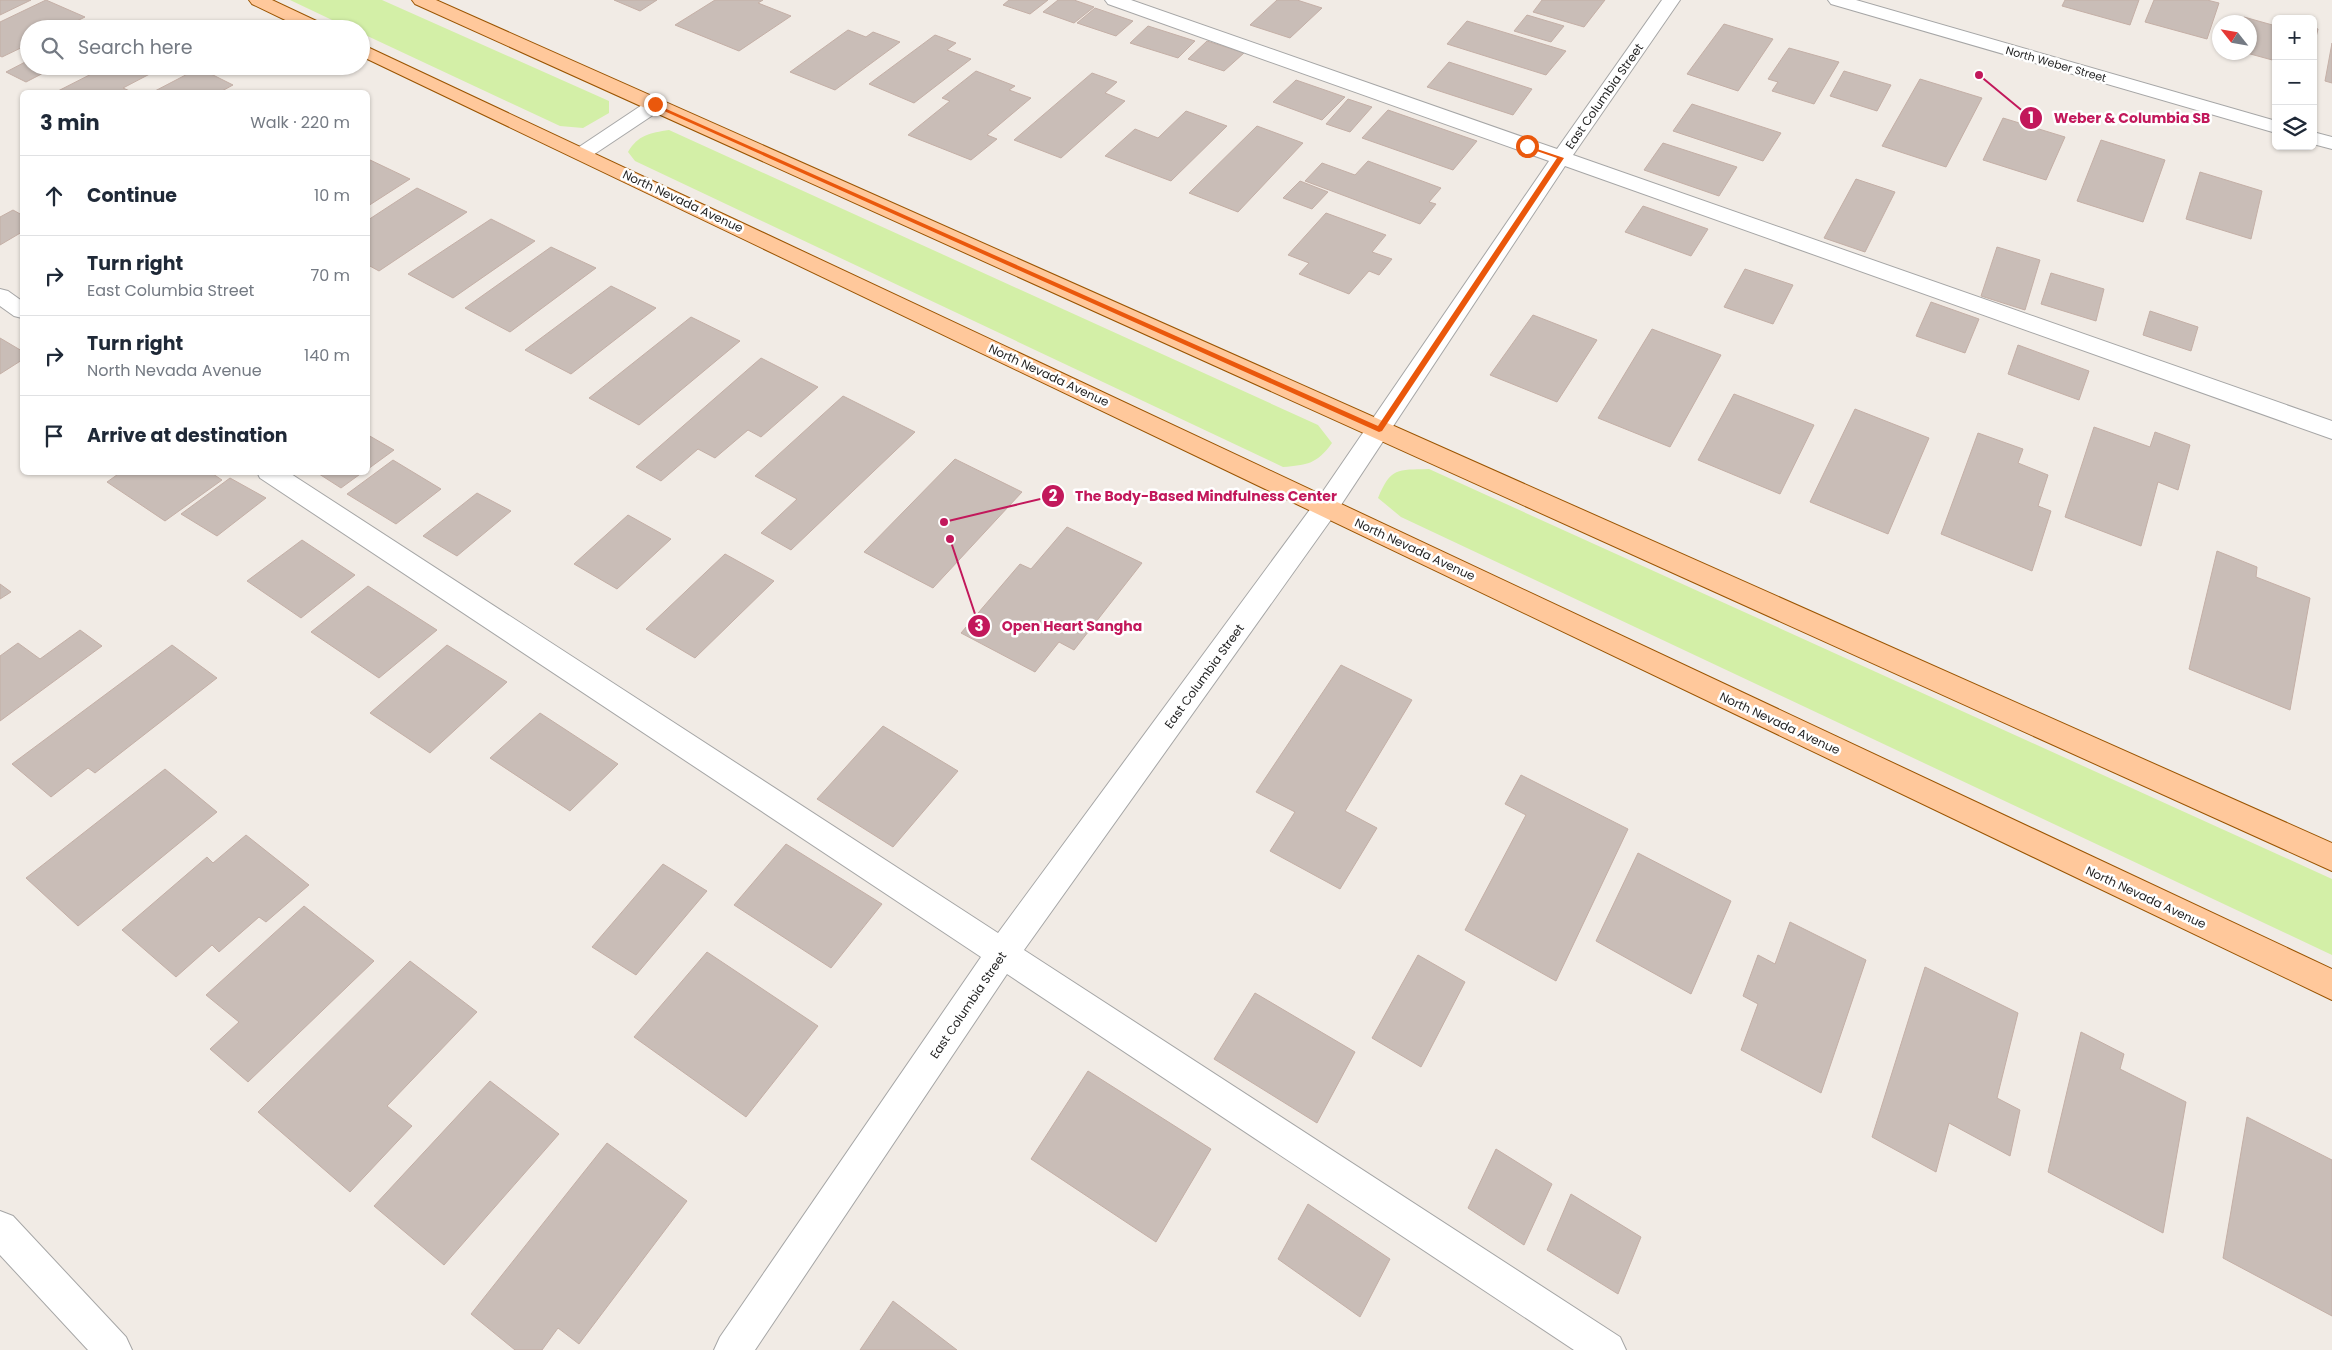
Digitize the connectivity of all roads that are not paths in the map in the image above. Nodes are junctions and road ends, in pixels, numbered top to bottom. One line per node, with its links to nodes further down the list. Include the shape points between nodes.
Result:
1 (258, 0): 6 (main road)
2 (422, 0): 8 (main road)
3 (1114, 0): 13 (street)
4 (1671, 0): 13 (street, East Columbia Street)
5 (1837, 0): 9 (street, North Weber Street)
6 (299, 20)
7 (370, 53): 12 (main road, North Nevada Avenue)
8 (655, 104): 12 (street); 16 (main road)
9 (2272, 126)
10 (2317, 139): 11 (street)
11 (2332, 143)
12 (583, 153): 19 (main road, North Nevada Avenue)
13 (1561, 158): 16 (street, East Columbia Street); 17 (street)
14 (0, 296): 15 (street)
15 (20, 310)
16 (1379, 430): 19 (street, East Columbia Street); 20 (main road)
17 (2332, 430)
18 (274, 475): 21 (street)
19 (1326, 507): 21 (street, East Columbia Street); 22 (main road, North Nevada Avenue)
20 (2332, 857)
21 (1002, 954): 25 (street, East Columbia Street); 26 (street)
22 (2332, 985)
23 (0, 1230): 24 (street)
24 (112, 1350)
25 (734, 1350)
26 (1607, 1350)

